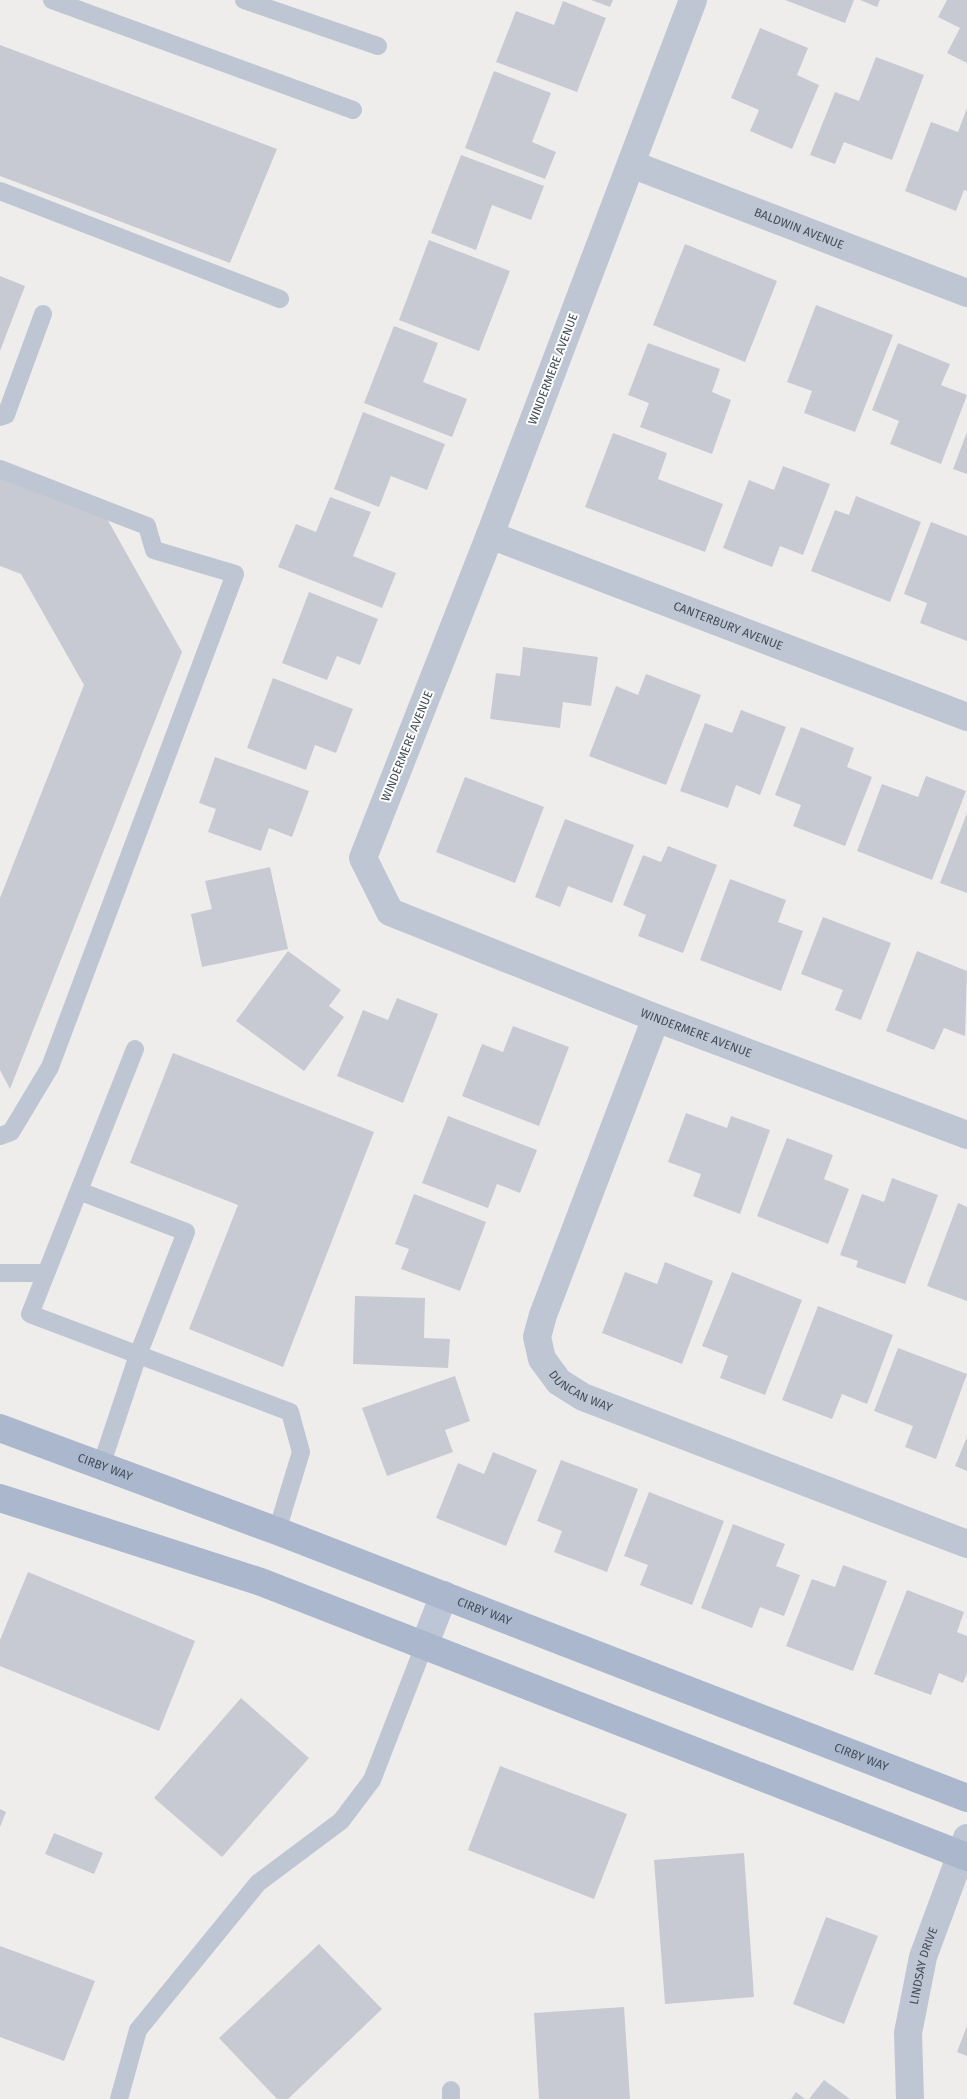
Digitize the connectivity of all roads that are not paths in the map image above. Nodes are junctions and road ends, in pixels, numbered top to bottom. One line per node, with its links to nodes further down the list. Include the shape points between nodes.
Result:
1 (52, 0): 5 (lane)
2 (244, 0): 4 (lane)
3 (693, 0): 6 (street, WINDERMERE AVENUE)
4 (378, 46)
5 (353, 110)
6 (631, 164): 8 (street, BALDWIN AVENUE); 13 (street, WINDERMERE AVENUE)
7 (0, 191): 9 (lane)
8 (967, 293)
9 (280, 299)
10 (43, 314): 11 (lane, via 6,415)
11 (0, 417)
12 (0, 469): 18 (lane, via 147,526 154,550 235,574 50,1067 11,1132)
13 (490, 535): 14 (street, CANTERBURY AVENUE); 15 (street, WINDERMERE AVENUE, via 362,858 390,912)
14 (967, 717)
15 (656, 1018): 17 (street, WINDERMERE AVENUE); 27 (street, DUNCAN WAY, via 543,1315 537,1337 542,1359 558,1382 583,1397)
16 (135, 1049): 19 (lane)
17 (967, 1135)
18 (0, 1136)
19 (79, 1191): 21 (lane); 22 (lane, via 186,1232)
20 (0, 1272): 21 (lane)
21 (46, 1273): 22 (lane, via 30,1314)
22 (138, 1355): 24 (lane); 26 (lane, via 290,1412 301,1452)
23 (0, 1428): 24 (main road, CIRBY WAY)
24 (101, 1466): 26 (main road, CIRBY WAY)
25 (0, 1498): 29 (main road, via 261,1582)
26 (277, 1531): 28 (main road, CIRBY WAY)
27 (967, 1544)
28 (444, 1595): 29 (main road); 30 (main road, CIRBY WAY)
29 (424, 1646): 31 (main road); 32 (lane, via 372,1780 341,1821 258,1883 138,2030)
30 (967, 1798)
31 (965, 1850): 33 (street, LINDSAY DRIVE, via 923,1957 908,2033)
32 (119, 2099)
33 (910, 2099)

